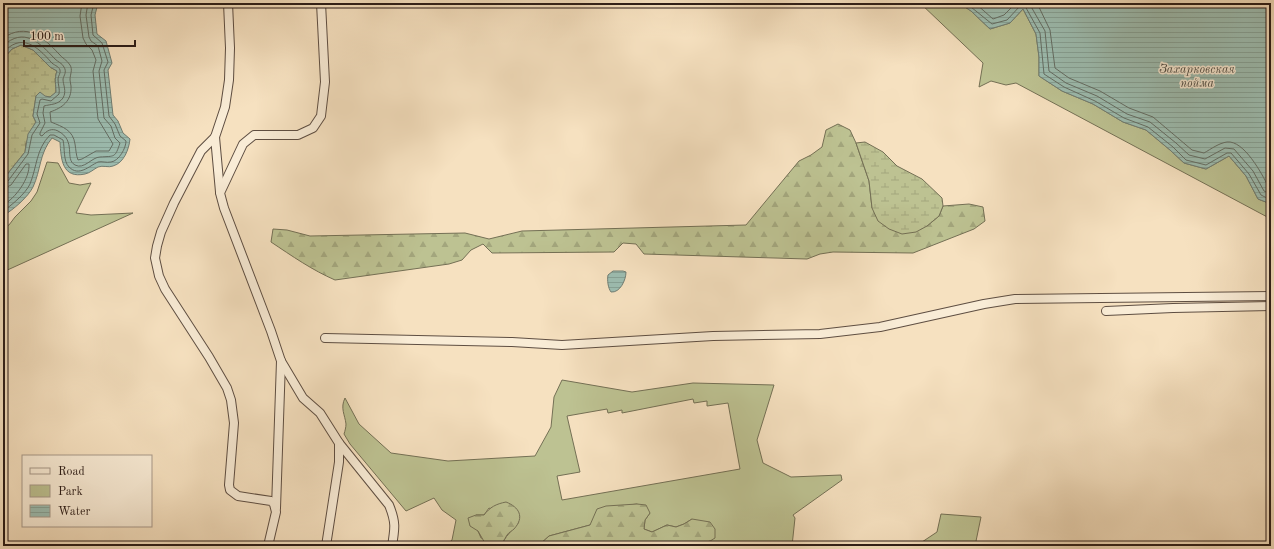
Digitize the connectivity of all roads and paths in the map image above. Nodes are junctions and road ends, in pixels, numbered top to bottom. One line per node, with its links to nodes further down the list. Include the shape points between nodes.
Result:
1 (228, 3): 3 (street, via 229,80 225,107)
2 (321, 3): 4 (street, via 324,82 321,116 314,128 298,134 254,135 243,144)
3 (215, 137): 4 (street); 11 (street, via 201,151 174,204 161,232 155,258 165,288 209,357 231,400 234,423 228,485 230,490 238,496 271,501)
4 (220, 193): 9 (street)
5 (1271, 296): 8 (street, via 1015,299 880,327 820,334 713,336 562,345)
6 (1271, 306): 7 (street)
7 (1106, 311)
8 (325, 338)
9 (281, 360): 10 (street, via 303,398 320,413); 11 (street)
10 (338, 443): 13 (street, via 339,462); 14 (street, via 389,505 395,526)
11 (276, 508): 12 (street)
12 (268, 546)
13 (326, 546)
14 (392, 546)

